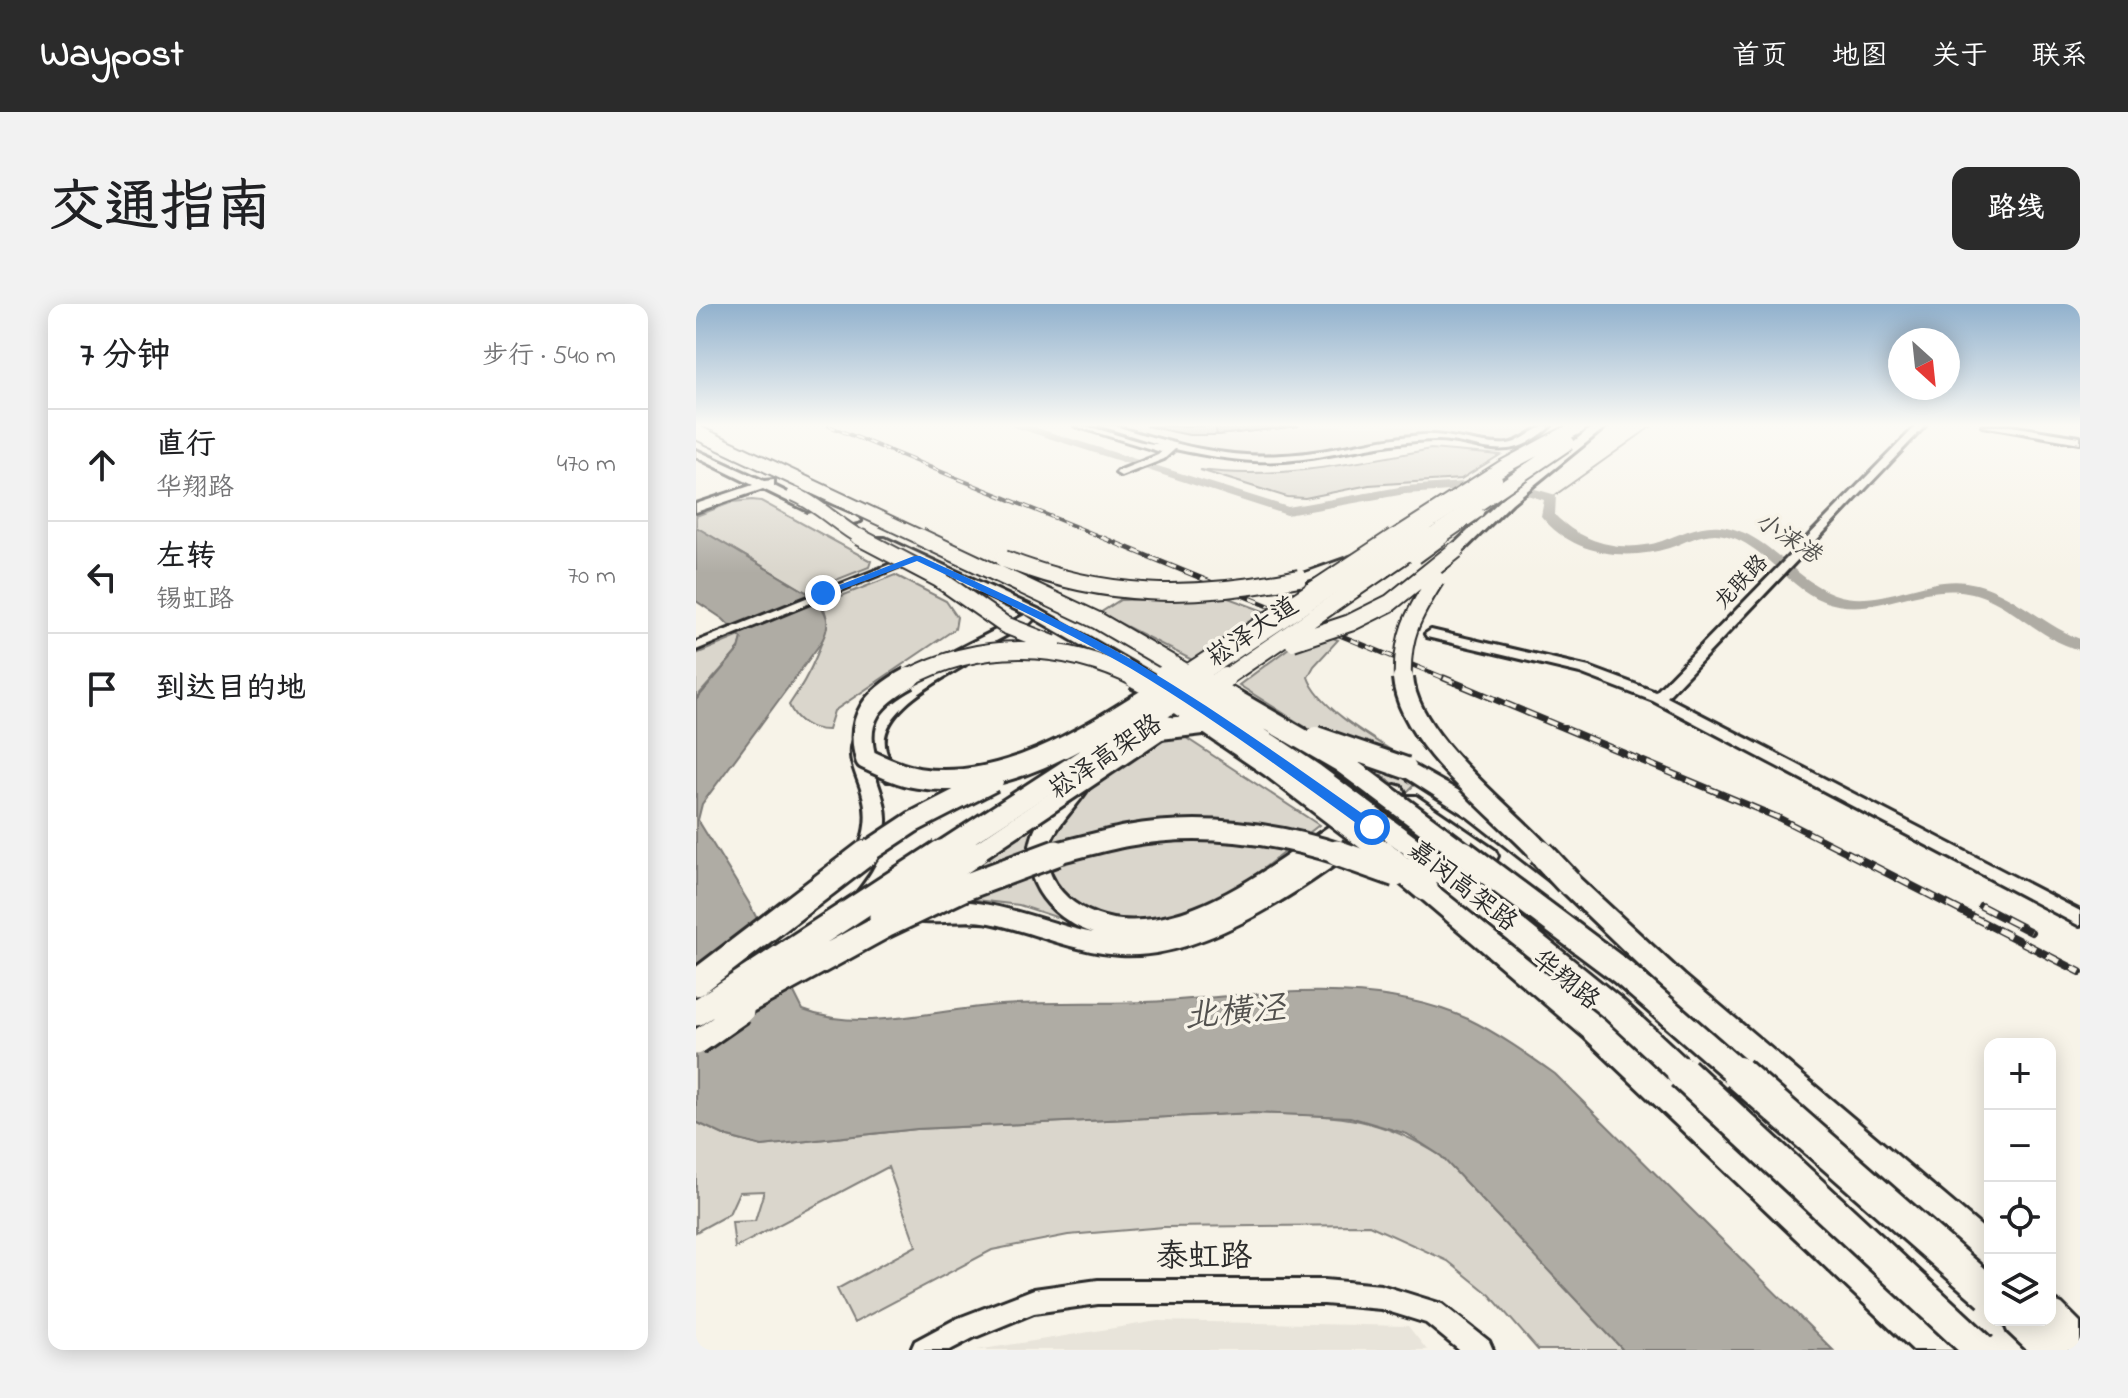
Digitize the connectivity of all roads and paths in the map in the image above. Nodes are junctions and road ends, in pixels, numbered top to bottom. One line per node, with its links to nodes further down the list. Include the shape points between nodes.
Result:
1 (741, 475): 12 (main road, 华翔路)
2 (764, 475): 13 (highway, 嘉闵高架路, bridge)
3 (776, 475): 13 (highway, 嘉闵高架路, bridge)
4 (801, 475): 12 (main road); 19 (main road, 华翔路)
5 (1490, 475): 17 (highway, bridge)
6 (1508, 475): 36 (highway, 崧泽高架路, bridge, via 1291,624)
7 (1514, 475): 25 (main road, 崧泽大道, bridge)
8 (1518, 475): 26 (main road, 崧泽大道, bridge, via 1426,549)
9 (1526, 475): 37 (highway, 崧泽高架路, bridge)
10 (1541, 475): 16 (highway, via 1506,500)
11 (1874, 475): 23 (street, 龙联路)
12 (758, 483): 14 (main road); 15 (main road); 18 (main road, 华翔路)
13 (821, 499): 16 (highway, bridge, via 839,527 939,579 1005,625 1055,645 1114,657 1205,657 1317,635 1380,610); 17 (highway, bridge, via 901,515 1047,578 1108,591 1219,592 1299,578); 42 (highway, 嘉闵高架路, bridge, via 1098,621 1340,761 1622,972); 51 (highway, 嘉闵高架路, bridge, via 1082,628 1216,706 1313,773 1614,1009)
14 (696, 500)
15 (696, 508)
16 (1456, 550): 29 (highway, bridge, via 1403,638 1406,693 1439,752)
17 (1369, 554): 30 (highway, bridge, via 1254,631 1203,663 1190,672 1177,680 1165,688 1152,696 1114,721 1032,760 957,778 924,779 866,759 859,741 863,720 877,700 932,666 1000,650 1064,653 1096,661 1146,684 1159,692 1184,708 1197,715)
18 (917, 558): 20 (main road, 华翔路); 22 (street)
19 (1065, 602): 20 (main road); 27 (main road, 华翔路, via 1234,691)
20 (1040, 616): 24 (main road, via 921,682); 28 (main road, 华翔路, via 1135,667)
21 (1431, 634): 23 (street, via 1584,670)
22 (696, 646)
23 (1658, 698): 31 (street)
24 (879, 715): 25 (main road, bridge, via 876,741 892,775 930,787 997,783); 33 (main road, bridge, via 863,728 859,760 874,798 874,840 836,899)
25 (1078, 752): 33 (main road, 崧泽大道)
26 (1086, 780): 28 (main road, bridge, via 1046,826 1039,847 1040,872 1045,888 1063,908 1110,929 1138,931 1197,920); 32 (main road, 崧泽大道, bridge)
27 (1402, 796): 28 (main road); 41 (main road, 华翔路, via 1483,852 1675,1003)
28 (1365, 822): 32 (main road, bridge, via 1229,921 1176,941 1120,947 968,909 911,916); 50 (main road, 华翔路, via 1624,1028)
29 (1568, 882): 34 (highway, bridge, via 1444,790 1375,755 1283,727 1176,725 1068,752 938,807 863,854); 40 (highway, via 1675,983)
30 (1425, 888): 37 (highway, bridge, via 1335,850 1265,834 1186,830 1089,843 966,885); 49 (highway, via 1595,1029)
31 (2080, 919)
32 (852, 937): 39 (main road, 崧泽大道, bridge)
33 (788, 941): 35 (main road, 崧泽大道)
34 (696, 983)
35 (696, 1001)
36 (696, 1013)
37 (724, 1013): 38 (highway, 崧泽高架路)
38 (696, 1032)
39 (696, 1043)
40 (1988, 1254)
41 (1984, 1273)
42 (1984, 1289)
43 (2056, 1322): 46 (highway)
44 (2027, 1326): 52 (highway)
45 (2043, 1326): 53 (main road)
46 (2080, 1348)
47 (924, 1350): 48 (street, 泰虹路, via 1034,1301 1098,1292 1264,1292 1381,1297 1433,1313)
48 (1480, 1350)
49 (1939, 1350)
50 (1961, 1350)
51 (1981, 1350)
52 (2054, 1350)
53 (2069, 1350)

